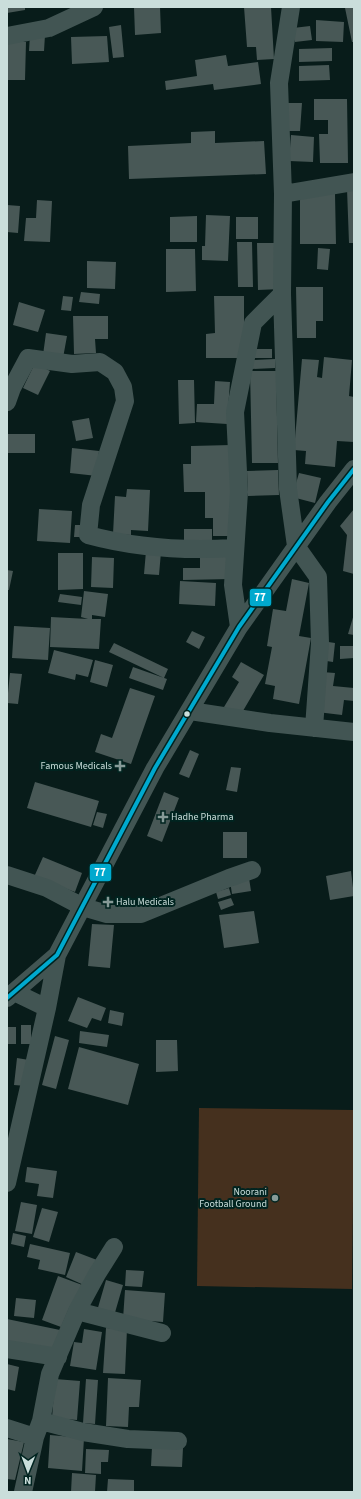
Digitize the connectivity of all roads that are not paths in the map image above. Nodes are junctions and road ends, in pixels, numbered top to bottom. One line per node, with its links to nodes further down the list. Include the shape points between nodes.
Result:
1 (94, 7): 3 (street, via 49,28)
2 (291, 7): 5 (street, via 280,83)
3 (7, 36)
4 (354, 182): 5 (street)
5 (282, 194): 6 (street)
6 (282, 294): 9 (street, via 288,490); 10 (street, via 253,323 234,412 239,492)
7 (7, 402): 10 (street, via 28,358 72,364 100,362 115,372 123,387 125,401 91,505 88,535 113,542 154,548)
8 (354, 470): 9 (street)
9 (296, 546): 11 (street); 13 (street, via 318,577 320,643)
10 (234, 548): 11 (street, via 233,585)
11 (239, 627): 12 (street)
12 (190, 712): 13 (street); 17 (street, via 155,768)
13 (314, 728): 14 (street)
14 (354, 732)
15 (252, 870): 17 (street, via 141,914 107,914)
16 (7, 875): 17 (street, via 47,888)
17 (83, 907): 18 (street)
18 (57, 955): 19 (street); 20 (street)
19 (10, 995): 20 (street)
20 (47, 1008): 21 (street)
21 (7, 1183)
22 (114, 1247): 23 (street)
23 (77, 1311): 24 (street); 26 (street)
24 (162, 1333)
25 (7, 1349): 26 (street)
26 (58, 1357): 28 (street, via 50,1374)
27 (7, 1428): 28 (street)
28 (38, 1429): 29 (street, via 128,1439); 30 (street)
29 (178, 1441)
30 (25, 1484): 31 (street)
31 (38, 1492)

